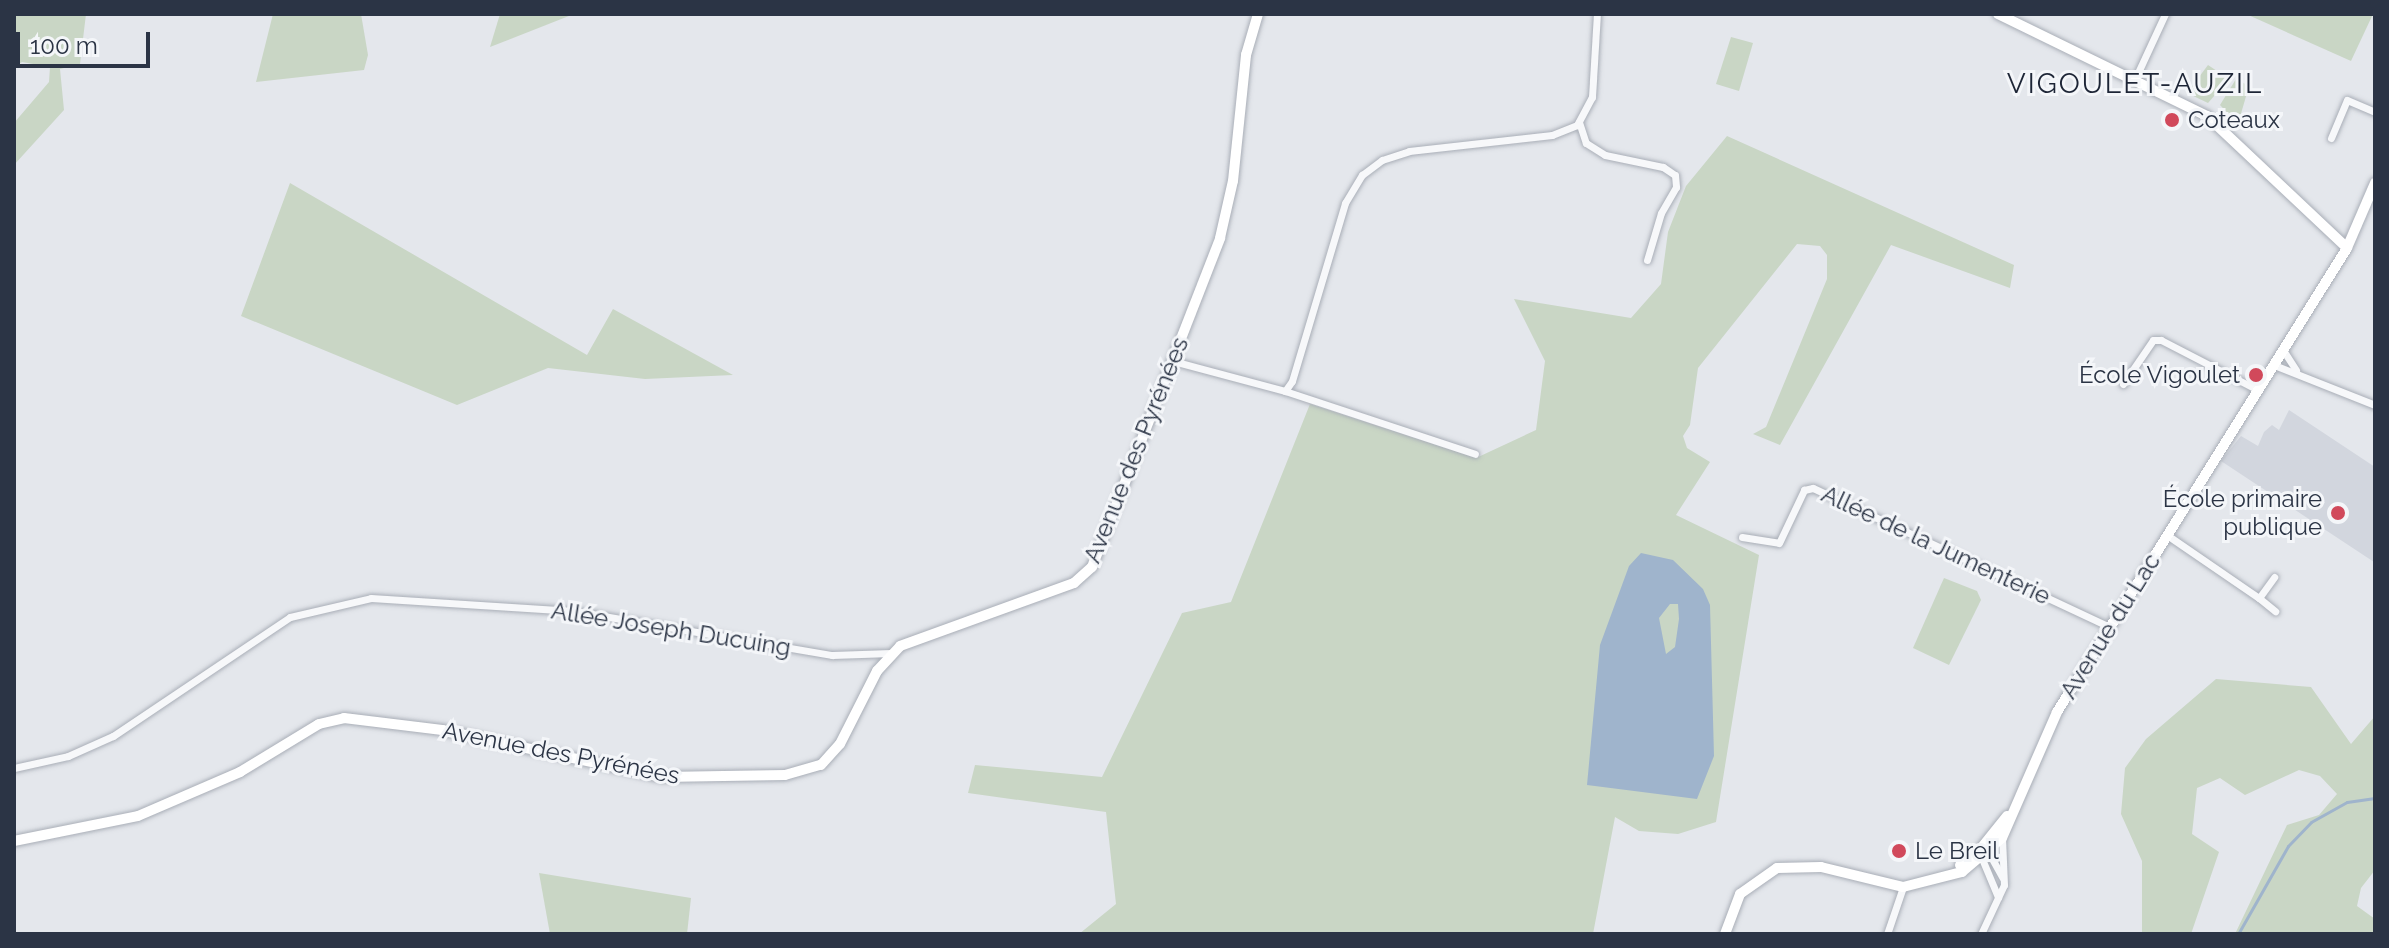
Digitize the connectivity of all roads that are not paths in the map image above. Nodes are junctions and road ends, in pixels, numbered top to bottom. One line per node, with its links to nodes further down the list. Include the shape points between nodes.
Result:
1 (1258, 14): 13 (street, Avenue des Pyrénées, via 1246,55 1226,214)
2 (1597, 14): 7 (street, via 1592,97)
3 (1998, 14): 5 (street)
4 (2165, 14): 5 (street)
5 (2135, 79): 10 (street, via 2224,128)
6 (2375, 112): 8 (street, via 2347,100)
7 (1579, 122): 11 (street, via 1586,143 1605,155 1663,167 1675,175 1676,187 1661,213); 18 (street, via 1552,135 1409,151 1371,167 1345,203)
8 (2331, 138)
9 (2375, 183): 10 (street, Avenue du Lac)
10 (2347, 248): 12 (street, Avenue du Lac)
11 (1647, 260)
12 (2283, 350): 14 (street, Avenue du Lac); 15 (street)
13 (1173, 361): 18 (street); 27 (street, Avenue des Pyrénées, via 1106,537 1086,574 1074,583 920,636)
14 (2274, 365): 15 (street); 17 (street, Avenue du Lac)
15 (2296, 370): 19 (street)
16 (2123, 384): 17 (street, via 2153,340 2161,340)
17 (2258, 390): 21 (street, Avenue du Lac)
18 (1285, 391): 20 (street)
19 (2375, 405)
20 (1475, 454)
21 (2167, 535): 24 (street); 26 (street, Avenue du Lac)
22 (1742, 537): 26 (street, Allée de la Jumenterie, via 1779,543 1804,490 1813,488)
23 (2274, 577): 24 (street)
24 (2259, 598): 25 (street)
25 (2275, 611)
26 (2110, 627): 29 (street, Avenue du Lac, via 2042,739)
27 (891, 653): 28 (street, Allée Joseph Ducuing, via 832,655 574,611 401,599 355,601 278,623 171,702 113,736 68,756); 31 (street, Avenue des Pyrénées, via 835,753 802,773 662,777 442,730 344,718 319,724 240,772 138,816)
28 (14, 768)
29 (2012, 807): 30 (street, Avenue du Lac); 32 (street, Avenue du Lac)
30 (2002, 838): 32 (street, Avenue du Lac); 33 (street)
31 (14, 841)
32 (1982, 855): 33 (street); 34 (street, Avenue du Lac, via 1927,883); 35 (street)
33 (2003, 878): 35 (street)
34 (1903, 887): 36 (street, Avenue du Lac, via 1821,867 1777,868 1740,894); 37 (street)
35 (1998, 899): 38 (street)
36 (1725, 934)
37 (1887, 934)
38 (1981, 934)

